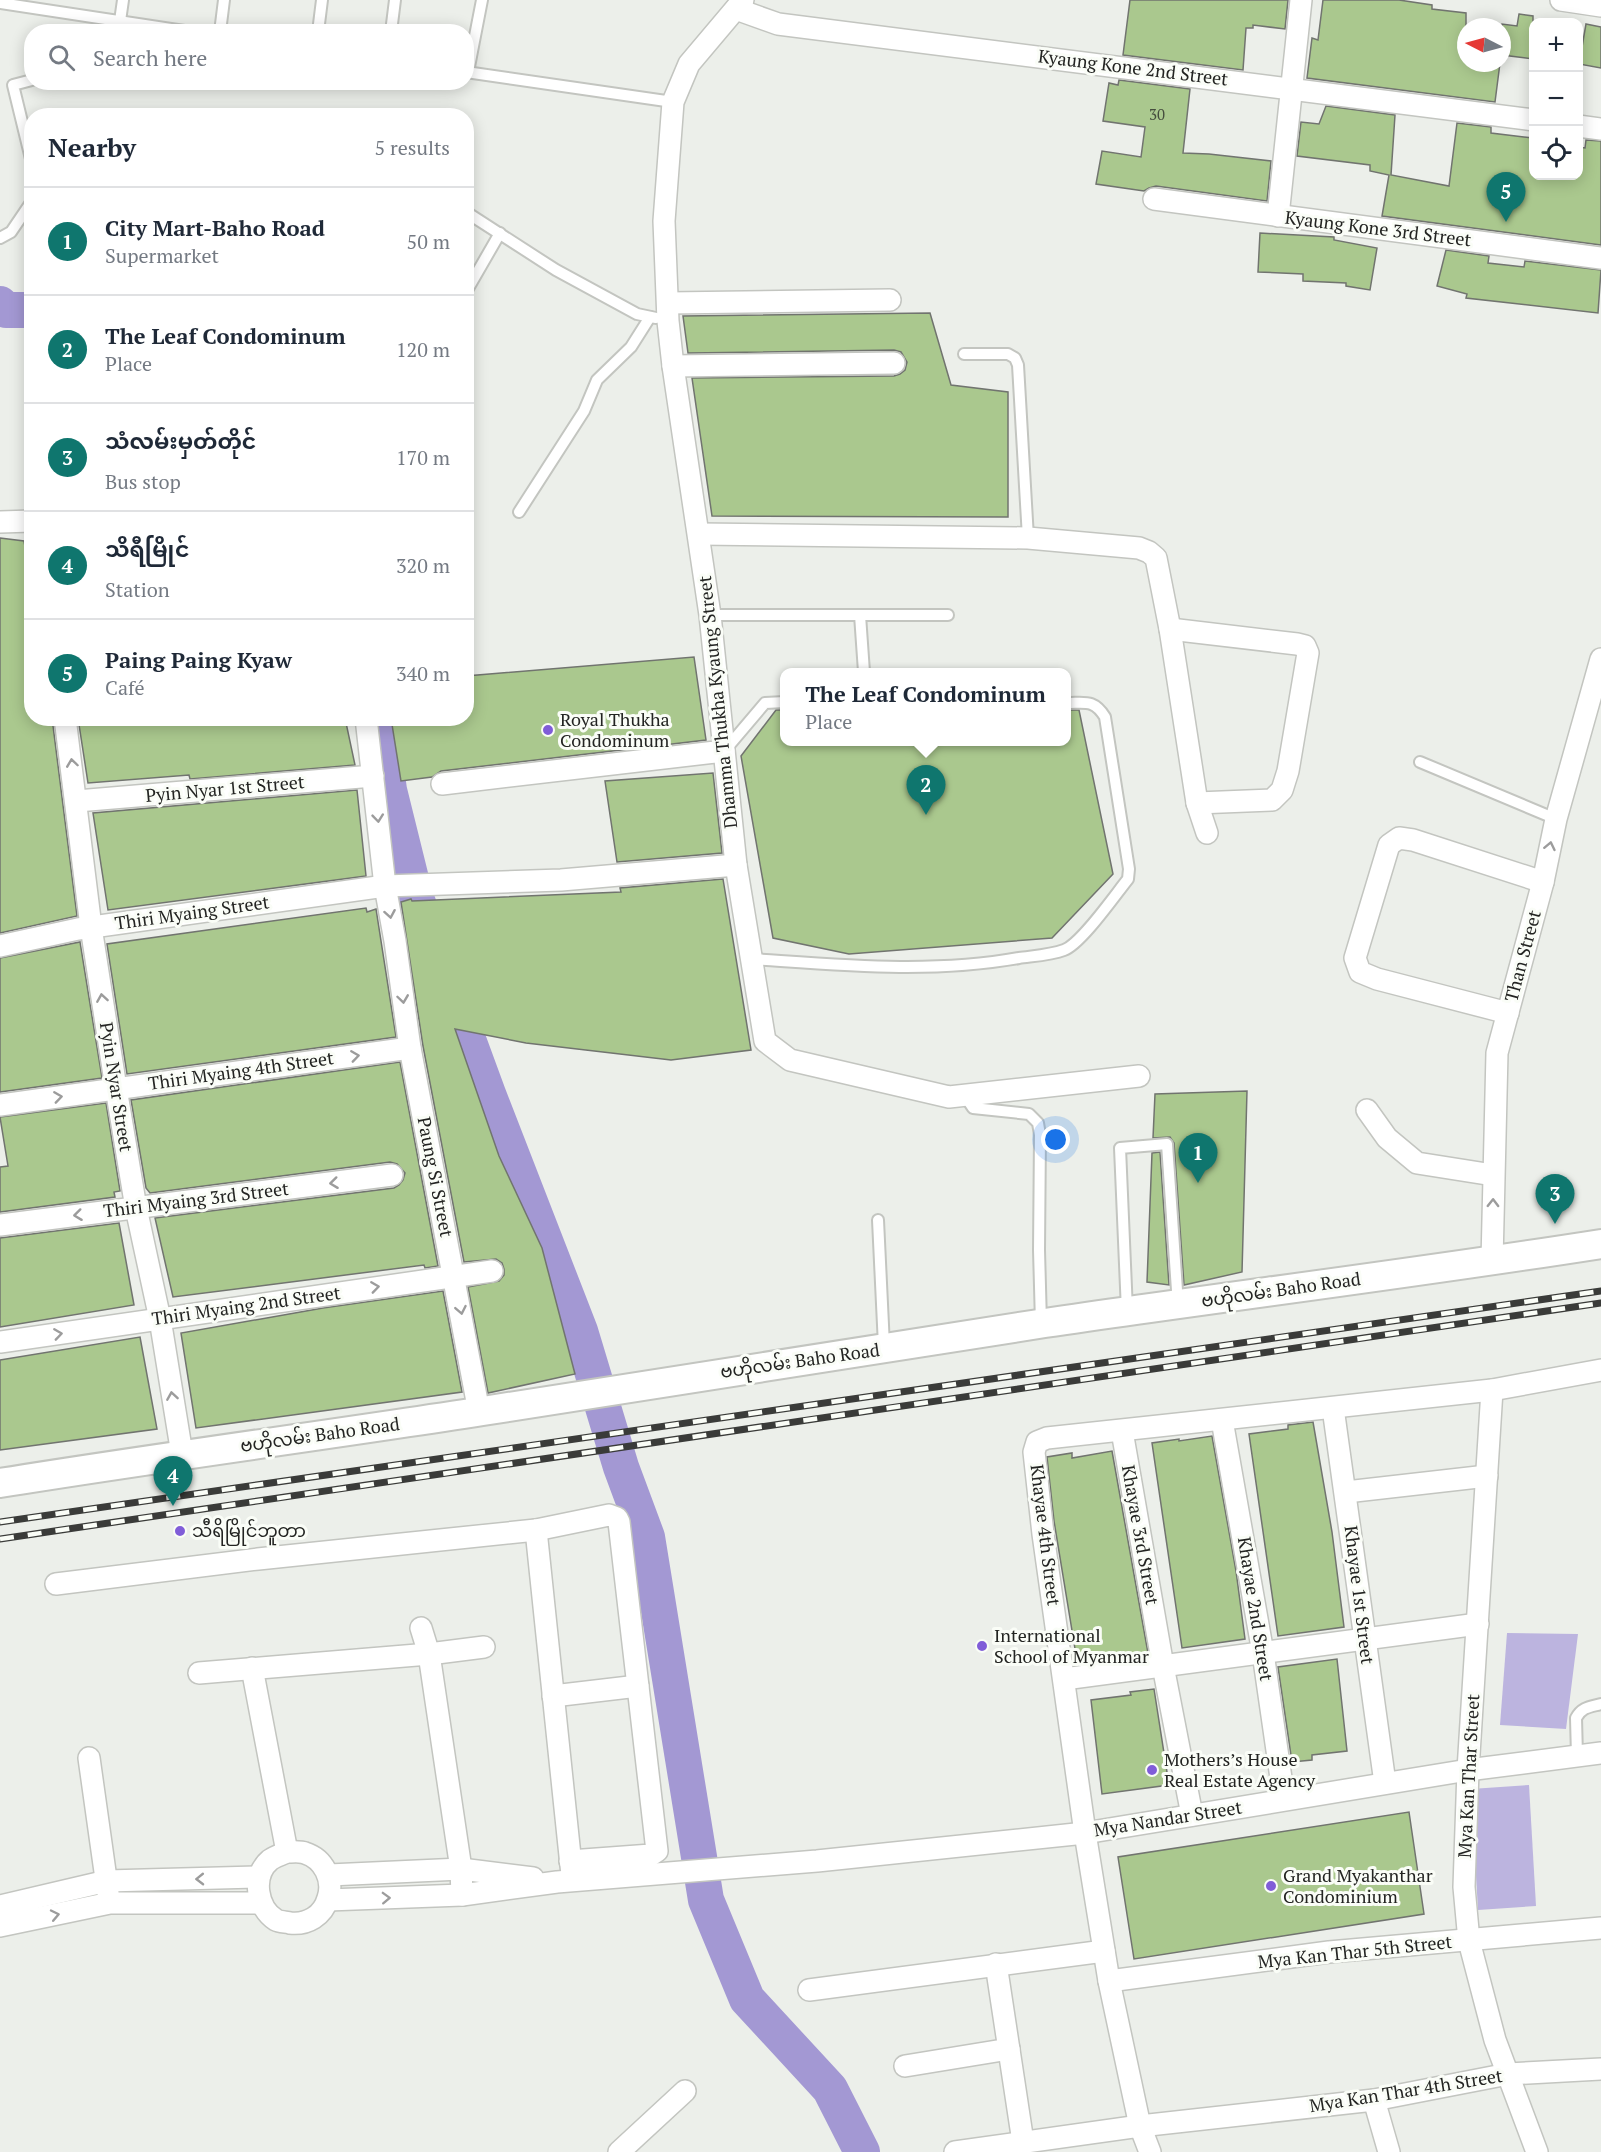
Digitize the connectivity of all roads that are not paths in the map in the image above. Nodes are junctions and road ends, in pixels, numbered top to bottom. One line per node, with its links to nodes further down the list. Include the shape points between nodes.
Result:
1 (123, 0): 12 (lane)
2 (224, 0): 14 (lane)
3 (322, 0): 15 (lane)
4 (395, 0): 16 (lane)
5 (482, 0): 17 (lane)
6 (1302, 0): 20 (street)
7 (1561, 0): 11 (street)
8 (0, 3): 9 (lane)
9 (39, 4): 12 (lane)
10 (739, 4): 20 (street, Kyaung Kone 2nd Street, via 778,24); 21 (street, Dhamma Thukha Kyaung Street, via 689,64)
11 (1601, 6)
12 (120, 21): 13 (lane)
13 (139, 24)
14 (221, 24)
15 (319, 24)
16 (392, 24)
17 (474, 38)
18 (474, 73): 21 (lane)
19 (24, 82): 24 (lane, via 14,85)
20 (1293, 88): 22 (street, Kyaung Kone 2nd Street); 28 (street)
21 (673, 102): 35 (street, Dhamma Thukha Kyaung Street)
22 (1529, 119)
23 (1583, 127): 25 (street)
24 (24, 128)
25 (1601, 129)
26 (1154, 199): 28 (street, Kyaung Kone 3rd Street)
27 (24, 213): 31 (lane, via 11,232)
28 (1278, 216): 32 (street, Kyaung Kone 3rd Street)
29 (474, 217): 30 (lane)
30 (500, 233): 33 (lane); 35 (lane, via 556,270 637,314)
31 (0, 238)
32 (1601, 258)
33 (474, 278)
34 (890, 300): 35 (street)
35 (662, 314): 38 (street, Dhamma Thukha Kyaung Street); 39 (lane, via 597,380 584,411)
36 (964, 354): 43 (lane, via 1008,354 1018,365)
37 (894, 363): 38 (street)
38 (673, 366): 42 (street, Dhamma Thukha Kyaung Street)
39 (519, 512)
40 (24, 520): 41 (street)
41 (0, 522)
42 (699, 534): 43 (street); 44 (street, Dhamma Thukha Kyaung Street)
43 (1028, 538): 47 (street, via 1149,552 1156,558)
44 (710, 615): 45 (lane); 54 (street, Dhamma Thukha Kyaung Street)
45 (860, 615): 46 (lane); 49 (lane)
46 (948, 615)
47 (1170, 629): 59 (street); 59 (street, via 1297,644 1305,646 1308,653 1282,790 1272,800)
48 (1601, 659): 60 (street, Than Street)
49 (864, 668)
50 (780, 702): 54 (lane, via 765,703)
51 (1071, 704): 67 (lane, via 1091,703 1105,717 1129,869 1128,879 1076,942 1065,950 1014,959 919,968)
52 (66, 726): 58 (street, Pyin Nyar Street, one-way to 52)
53 (367, 726): 56 (street)
54 (724, 751): 57 (street); 62 (street, Dhamma Thukha Kyaung Street)
55 (1420, 762): 60 (lane)
56 (373, 777): 58 (street, Pyin Nyar 1st Street); 64 (street, one-way to 64)
57 (442, 784)
58 (77, 801): 65 (street, Pyin Nyar Street)
59 (1197, 803): 61 (street)
60 (1556, 819): 63 (street, Than Street, one-way to 60)
61 (1208, 832)
62 (736, 865): 64 (street, Thiri Myaing Street, via 561,880); 67 (street, Dhamma Thukha Kyaung Street)
63 (1543, 882): 68 (street, Than Street); 68 (street, via 1399,838 1389,845 1355,958 1360,972 1377,979)
64 (404, 886): 65 (street, Thiri Myaing Street); 69 (street, Paung Si Street, one-way to 69, via 395,941)
65 (91, 927): 66 (street, Thiri Myaing Street); 71 (street, Pyin Nyar Street, one-way to 65)
66 (0, 946)
67 (752, 958): 72 (street, Dhamma Thukha Kyaung Street, via 765,1041 790,1060 949,1097)
68 (1508, 1014): 75 (street, Than Street, via 1497,1053)
69 (410, 1048): 71 (street, Thiri Myaing 4th Street, one-way to 69); 83 (street, Paung Si Street)
70 (1139, 1076): 72 (street, Dhamma Thukha Kyaung Street)
71 (116, 1088): 73 (street, Thiri Myaing 4th Street, one-way to 71); 77 (street, Pyin Nyar Street)
72 (965, 1096): 87 (lane, via 973,1108 1029,1114 1038,1123)
73 (0, 1105)
74 (1367, 1110): 75 (street, via 1387,1138 1417,1163)
75 (1493, 1175): 81 (street, Than Street, one-way to 75)
76 (392, 1176): 77 (street, Thiri Myaing 3rd Street, one-way to 77)
77 (136, 1208): 79 (street, Thiri Myaing 3rd Street, one-way to 79); 86 (street, Pyin Nyar Street)
78 (878, 1220): 89 (lane)
79 (0, 1225)
80 (1601, 1244): 81 (main road, ဗဟိုလမ်း Baho Road)
81 (1492, 1261): 84 (main road, ဗဟိုလမ်း Baho Road)
82 (492, 1271): 83 (street, Thiri Myaing 2nd Street)
83 (454, 1276): 86 (street, Thiri Myaing 2nd Street, one-way to 83); 93 (street, Paung Si Street, one-way to 93)
84 (1178, 1305): 85 (main road, ဗဟိုလမ်း Baho Road); 85 (lane, via 1167,1144 1120,1148)
85 (1127, 1311): 87 (main road, ဗဟိုလမ်း Baho Road)
86 (160, 1319): 88 (street, Thiri Myaing 2nd Street, one-way to 86); 96 (street, Pyin Nyar Street, one-way to 86)
87 (1041, 1324): 89 (main road, ဗဟိုလမ်း Baho Road)
88 (0, 1342)
89 (884, 1349): 93 (main road, ဗဟိုလမ်း Baho Road)
90 (1601, 1371): 91 (street)
91 (1491, 1390): 92 (street); 97 (street, Mya Kan Thar Street)
92 (1333, 1408): 94 (street); 99 (street, Khayae 1st Street)
93 (479, 1412): 96 (main road, ဗဟိုလမ်း Baho Road)
94 (1222, 1420): 95 (street); 106 (street, Khayae 2nd Street)
95 (1122, 1431): 108 (street, Khayae 3rd Street); 111 (street, Khayae 4th Street, via 1036,1442 1043,1534)
96 (182, 1454): 98 (main road, ဗဟိုလမ်း Baho Road)
97 (1486, 1476): 99 (street); 102 (street, Mya Kan Thar Street)
98 (0, 1483)
99 (1346, 1492): 104 (street, Khayae 1st Street)
100 (536, 1530): 101 (street); 112 (street, via 609,1515 617,1518); 113 (street)
101 (56, 1584)
102 (1478, 1624): 104 (street); 118 (street, Mya Kan Thar Street)
103 (421, 1628): 107 (street)
104 (1364, 1639): 106 (street); 119 (street, Khayae 1st Street)
105 (484, 1647): 107 (street)
106 (1263, 1653): 108 (street); 120 (street, Khayae 2nd Street)
107 (429, 1654): 109 (street); 124 (street)
108 (1163, 1666): 111 (street); 121 (street, Khayae 3rd Street)
109 (252, 1668): 110 (street); 123 (street)
110 (199, 1673)
111 (1064, 1679): 122 (street, Khayae 4th Street)
112 (638, 1686): 113 (street); 126 (street, via 657,1851)
113 (553, 1696): 126 (street)
114 (1601, 1704): 116 (lane, via 1584,1708 1576,1718)
115 (1601, 1753): 116 (street, Mya Nandar Street)
116 (1577, 1756): 118 (street, Mya Nandar Street)
117 (89, 1758): 128 (street)
118 (1468, 1770): 119 (street, Mya Nandar Street); 136 (street, Mya Kan Thar Street, via 1464,1887)
119 (1384, 1783): 120 (street, Mya Nandar Street)
120 (1284, 1799): 121 (street, Mya Nandar Street)
121 (1192, 1815): 122 (street, Mya Nandar Street)
122 (1085, 1833): 126 (street, Mya Nandar Street, via 674,1874); 137 (street, Khayae 4th Street)
123 (287, 1852): 125 (street, via 305,1853); 127 (street, via 269,1861)
124 (461, 1869): 125 (street); 126 (street); 129 (street)
125 (329, 1875): 130 (street)
126 (567, 1876): 129 (street)
127 (259, 1877): 128 (street, one-way to 128); 132 (street)
128 (107, 1881): 131 (street); 133 (street)
129 (462, 1894): 130 (street, one-way to 129)
130 (328, 1900): 132 (street, via 318,1916 302,1924 277,1921)
131 (110, 1903): 132 (street); 134 (street, one-way to 131)
132 (260, 1903)
133 (0, 1906)
134 (0, 1926)
135 (1601, 1928): 136 (street, Mya Kan Thar 5th Street)
136 (1469, 1941): 139 (street, Mya Kan Thar 5th Street, via 1329,1952); 144 (street, Mya Kan Thar Street)
137 (1104, 1951): 138 (street); 139 (street, Khayae 4th Street)
138 (996, 1964): 140 (street); 141 (street)
139 (1109, 1981): 147 (street, Khayae 4th Street)
140 (809, 1990)
141 (1009, 2049): 142 (street); 148 (street)
142 (905, 2067)
143 (1601, 2069): 144 (street, Mya Kan Thar 4th Street)
144 (1508, 2074): 146 (street, Mya Kan Thar 4th Street); 153 (street, Mya Kan Thar Street)
145 (685, 2091): 149 (street)
146 (1374, 2100): 147 (street, Mya Kan Thar 4th Street); 152 (street)
147 (1140, 2126): 148 (street, Mya Kan Thar 4th Street); 151 (street, Khayae 4th Street)
148 (1023, 2142): 150 (street, Mya Kan Thar 4th Street)
149 (619, 2152)
150 (956, 2152)
151 (1150, 2152)
152 (1389, 2152)
153 (1537, 2152)

